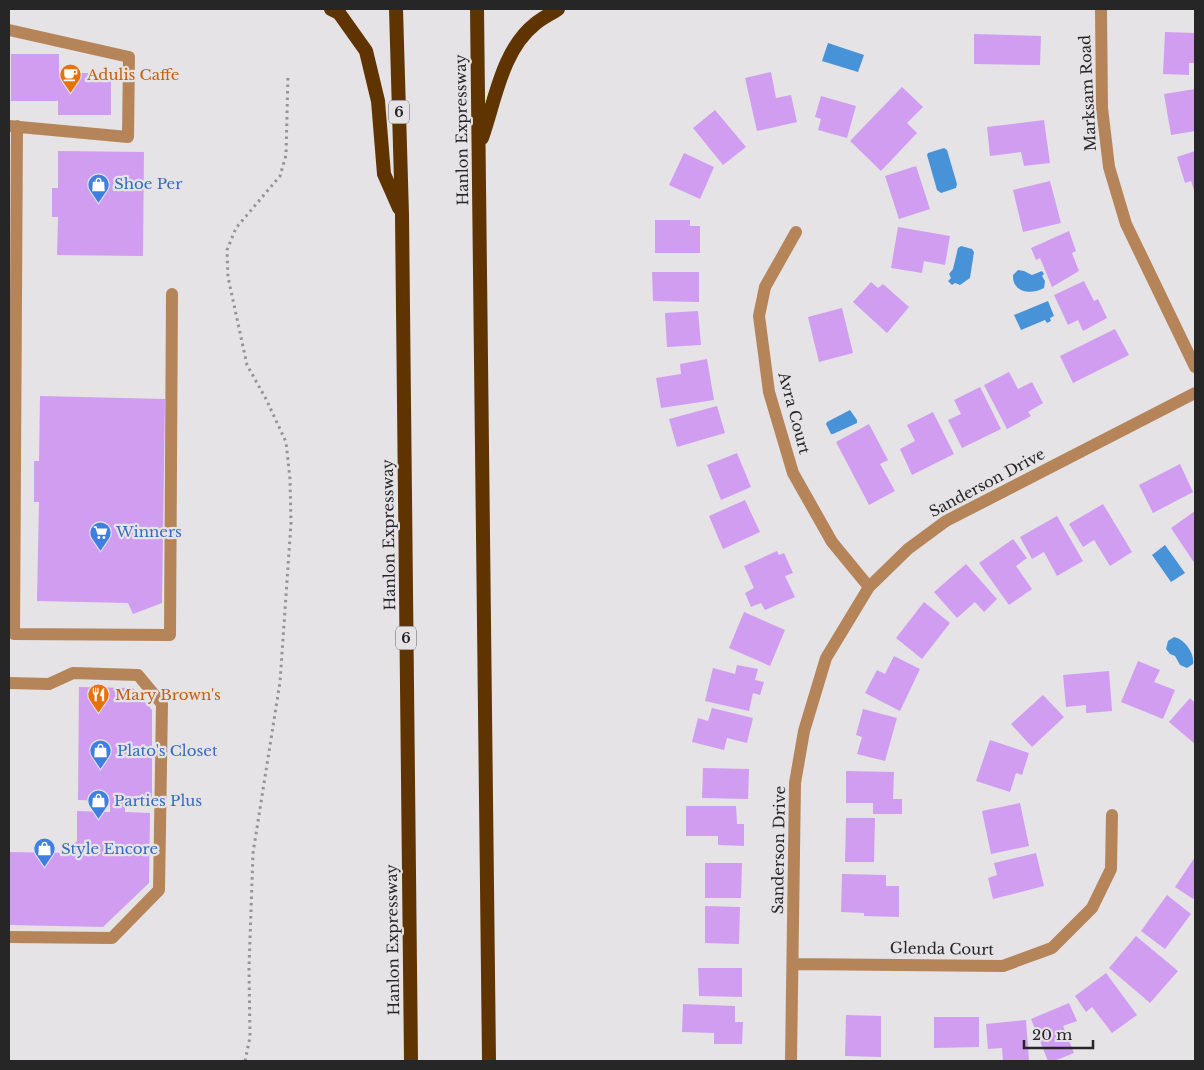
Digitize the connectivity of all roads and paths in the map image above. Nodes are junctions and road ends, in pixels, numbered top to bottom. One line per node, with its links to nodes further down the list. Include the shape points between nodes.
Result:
1 (331, 9): 10 (highway, via 339,13 366,51 378,101 384,174)
2 (396, 9): 10 (highway, Hanlon Expressway / 6)
3 (478, 9): 9 (highway, Hanlon Expressway)
4 (558, 9): 9 (highway, via 534,25 518,44 505,68)
5 (1101, 9): 13 (street, Marksam Road, via 1102,108 1109,167 1126,224)
6 (9, 30): 8 (street, via 129,57 128,137)
7 (288, 74): 21 (path, via 286,156 280,176 236,228 227,250 228,277 247,366 286,442 291,523 280,682 250,886 250,1037)
8 (13, 126): 15 (street)
9 (478, 149): 23 (highway, Hanlon Expressway)
10 (402, 216): 22 (highway, Hanlon Expressway / 6)
11 (796, 232): 16 (street, Avra Court, via 766,287 759,316 769,392 793,473 832,542)
12 (172, 294): 15 (street, via 170,635 14,634)
13 (1195, 367)
14 (1195, 393): 16 (street, Sanderson Drive, via 946,521 908,549)
15 (12, 453)
16 (869, 587): 20 (street, Sanderson Drive, via 826,658 804,731 795,783)
17 (9, 683): 19 (street, via 49,684 73,672 138,675 162,704 159,890 112,938)
18 (1112, 815): 20 (street, Glenda Court, via 1110,869 1092,908 1052,948 1003,966)
19 (9, 937)
20 (794, 964): 24 (street, Sanderson Drive)
21 (245, 1061)
22 (411, 1061)
23 (489, 1061)
24 (791, 1061)

